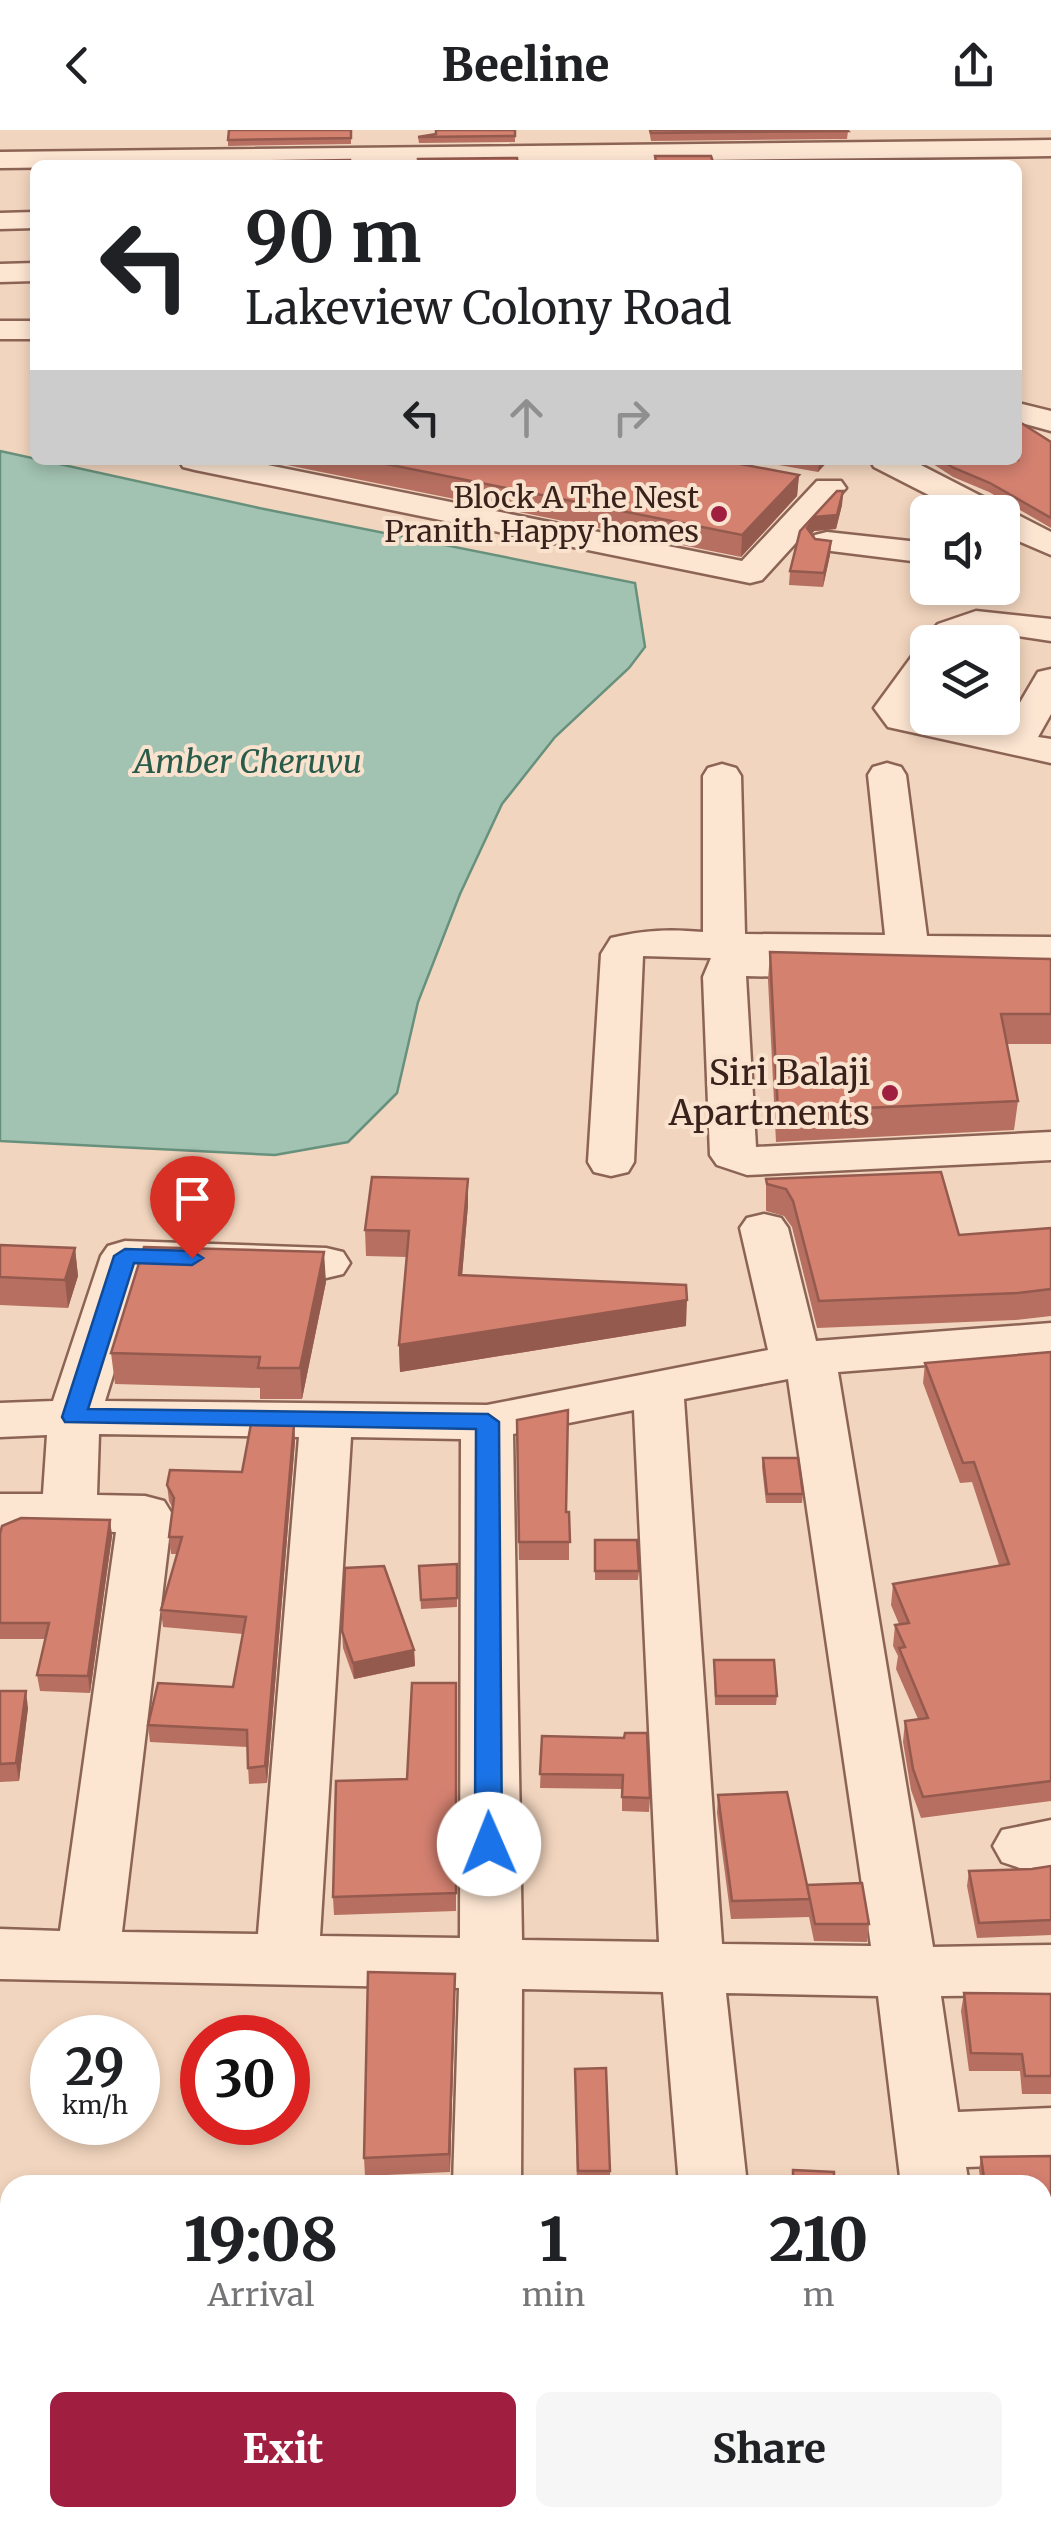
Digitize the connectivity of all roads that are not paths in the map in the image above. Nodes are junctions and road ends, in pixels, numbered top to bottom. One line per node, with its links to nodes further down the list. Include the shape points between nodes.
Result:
1 (38, 130): 10 (street)
2 (752, 141): 6 (street); 7 (street)
3 (991, 148): 4 (street); 7 (street)
4 (1051, 148)
5 (528, 149): 6 (street); 8 (street)
6 (643, 149)
7 (875, 150)
8 (412, 151): 9 (street)
9 (260, 152): 12 (street)
10 (37, 158): 11 (street); 12 (street)
11 (0, 160)
12 (98, 160)
13 (30, 220): 14 (street)
14 (0, 221)
15 (30, 272): 16 (street)
16 (0, 273)
17 (0, 330): 18 (street)
18 (30, 330)
19 (1022, 414): 20 (street)
20 (1051, 421)
21 (236, 465): 23 (street, via 374,482 750,573 829,488)
22 (896, 465): 24 (street)
23 (791, 481)
24 (955, 495)
25 (1020, 529): 27 (street)
26 (828, 542): 28 (street)
27 (1051, 545)
28 (910, 551)
29 (960, 625): 30 (street)
30 (999, 625)
31 (1020, 627): 32 (street)
32 (1051, 630)
33 (1051, 680): 37 (street)
34 (910, 685): 35 (street, via 893,708)
35 (910, 720)
36 (976, 735): 37 (street)
37 (1033, 748)
38 (887, 775): 41 (street)
39 (722, 776): 40 (street)
40 (724, 946): 41 (street); 45 (street, via 626,946)
41 (907, 947): 42 (street)
42 (1051, 950)
43 (1051, 971): 44 (street, via 740,963 727,966 724,976 733,1155 747,1161)
44 (1051, 1146)
45 (611, 1162)
46 (764, 1228): 49 (street)
47 (326, 1263): 51 (street, via 125,1256)
48 (1051, 1339): 49 (street)
49 (803, 1360): 50 (street); 63 (street)
50 (658, 1387): 54 (street); 61 (street)
51 (74, 1417): 52 (street); 53 (street); 55 (street)
52 (0, 1420)
53 (326, 1420): 54 (street); 59 (street)
54 (488, 1422): 60 (street)
55 (68, 1511): 56 (street, via 2,1512); 58 (street, via 145,1514)
56 (0, 1522)
57 (0, 1954): 58 (street)
58 (88, 1954): 59 (street)
59 (288, 1960): 60 (street)
60 (490, 1962): 61 (street); 66 (street)
61 (692, 1966): 63 (street); 67 (street)
62 (1051, 1970): 63 (street)
63 (906, 1972): 65 (street)
64 (1051, 2136): 65 (street)
65 (932, 2163)
66 (488, 2175)
67 (712, 2175)

